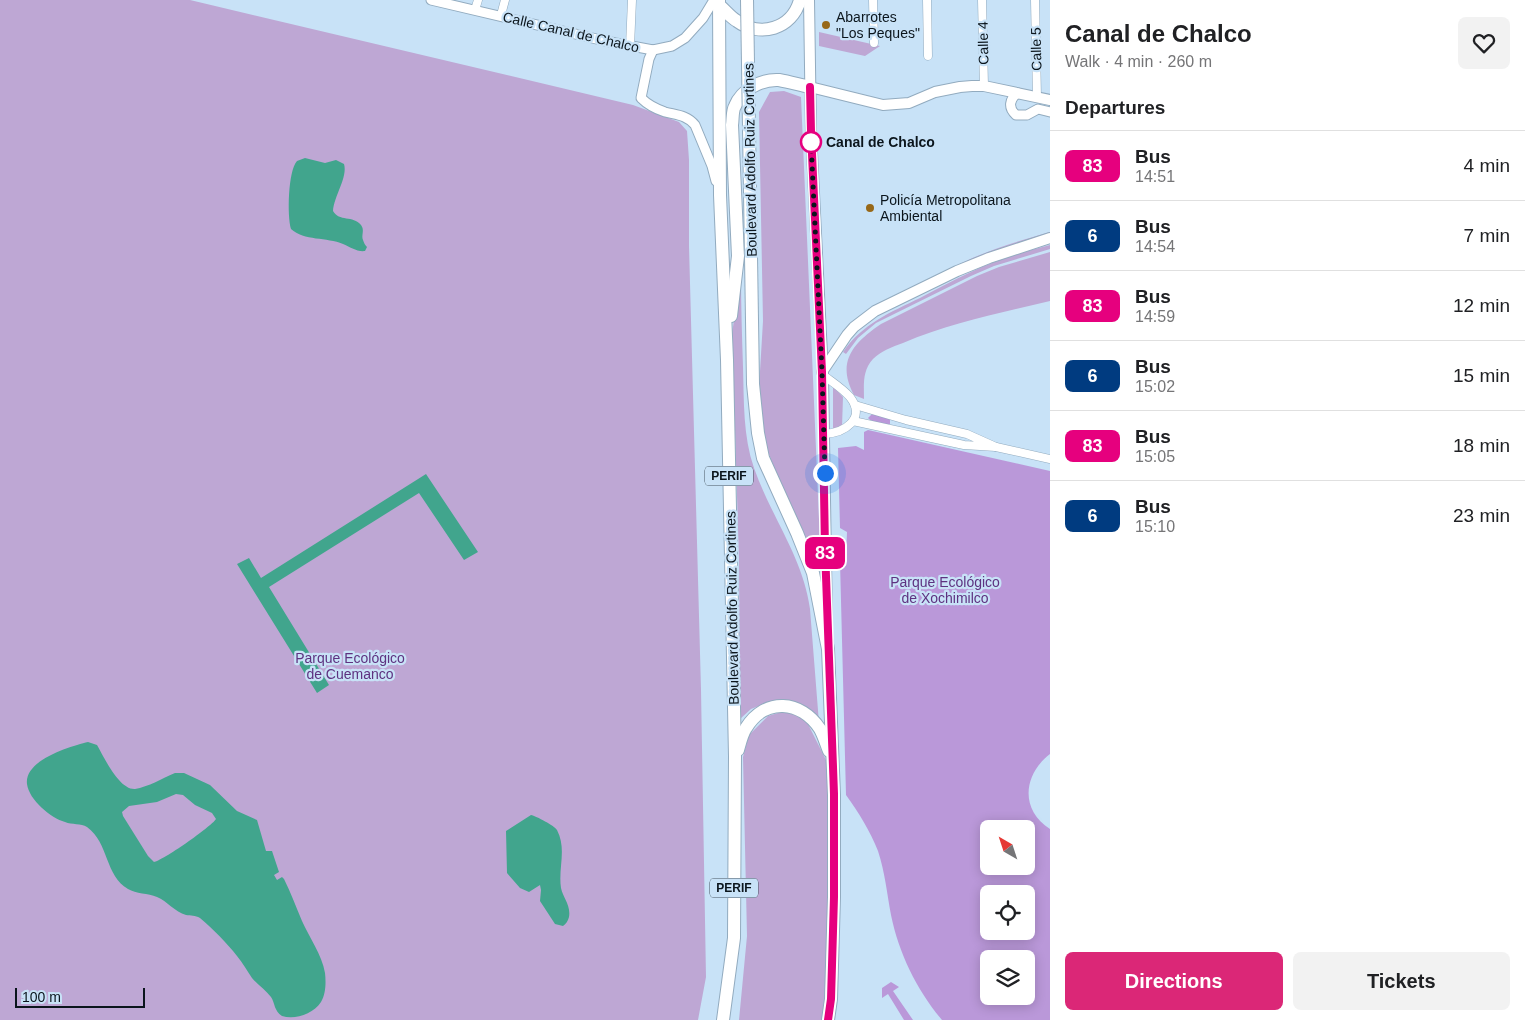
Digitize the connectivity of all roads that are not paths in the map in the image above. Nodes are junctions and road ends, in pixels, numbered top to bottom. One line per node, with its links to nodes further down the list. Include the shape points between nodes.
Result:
1 (430, 0): 13 (street, Calle Canal de Chalco)
2 (478, 0): 13 (street)
3 (505, 0): 14 (street)
4 (632, 0): 16 (street)
5 (747, 0): 36 (highway, Boulevard Adolfo Ruiz Cortines / PERIF, bridge, via 753,384 758,433 774,485 812,573)
6 (800, 0): 12 (highway, via 791,17 769,30 757,30 736,21)
7 (809, 0): 20 (main road, PERIF)
8 (873, 0): 15 (street)
9 (927, 0): 18 (street)
10 (982, 0): 19 (street, Calle 4)
11 (1035, 0): 22 (street, Calle 5)
12 (717, 2): 17 (street, Calle Canal de Chalco, via 685,38 672,46); 25 (highway, PERIF)
13 (475, 10): 14 (street, Calle Canal de Chalco)
14 (501, 16): 16 (street, Calle Canal de Chalco)
15 (874, 43)
16 (630, 46): 17 (street, Calle Canal de Chalco)
17 (653, 50): 25 (street, Calle Canal de Chalco, via 640,98 663,112 691,120 712,166)
18 (928, 56)
19 (984, 86): 20 (main road, via 960,87 935,92 909,103 883,105); 21 (main road)
20 (810, 87): 27 (highway, via 779,80 765,81 751,87 734,108 738,256); 28 (main road, PERIF)
21 (1018, 93): 22 (main road); 24 (street, via 1010,102 1016,115 1027,115 1038,109)
22 (1037, 97): 23 (main road)
23 (1050, 100)
24 (1050, 112)
25 (720, 195): 27 (highway, Boulevard Adolfo Ruiz Cortines / PERIF)
26 (1050, 238): 28 (main road, via 973,264 875,311 847,335)
27 (727, 360): 37 (highway, Boulevard Adolfo Ruiz Cortines / PERIF)
28 (822, 373): 29 (street); 33 (main road, PERIF)
29 (855, 404): 30 (street); 31 (street)
30 (906, 420): 32 (street); 34 (street, via 967,434)
31 (853, 421): 32 (street); 33 (street, via 838,433)
32 (903, 431): 34 (street, via 964,445)
33 (824, 434): 36 (main road, PERIF)
34 (996, 447): 35 (street)
35 (1050, 459)
36 (828, 650): 38 (highway, PERIF)
37 (735, 756): 38 (highway, via 750,723 767,709 790,706 800,710 820,729); 39 (highway, Boulevard Adolfo Ruiz Cortines / PERIF, via 734,938)
38 (832, 758): 40 (highway, PERIF, via 834,897)
39 (724, 1020)
40 (828, 1020)

